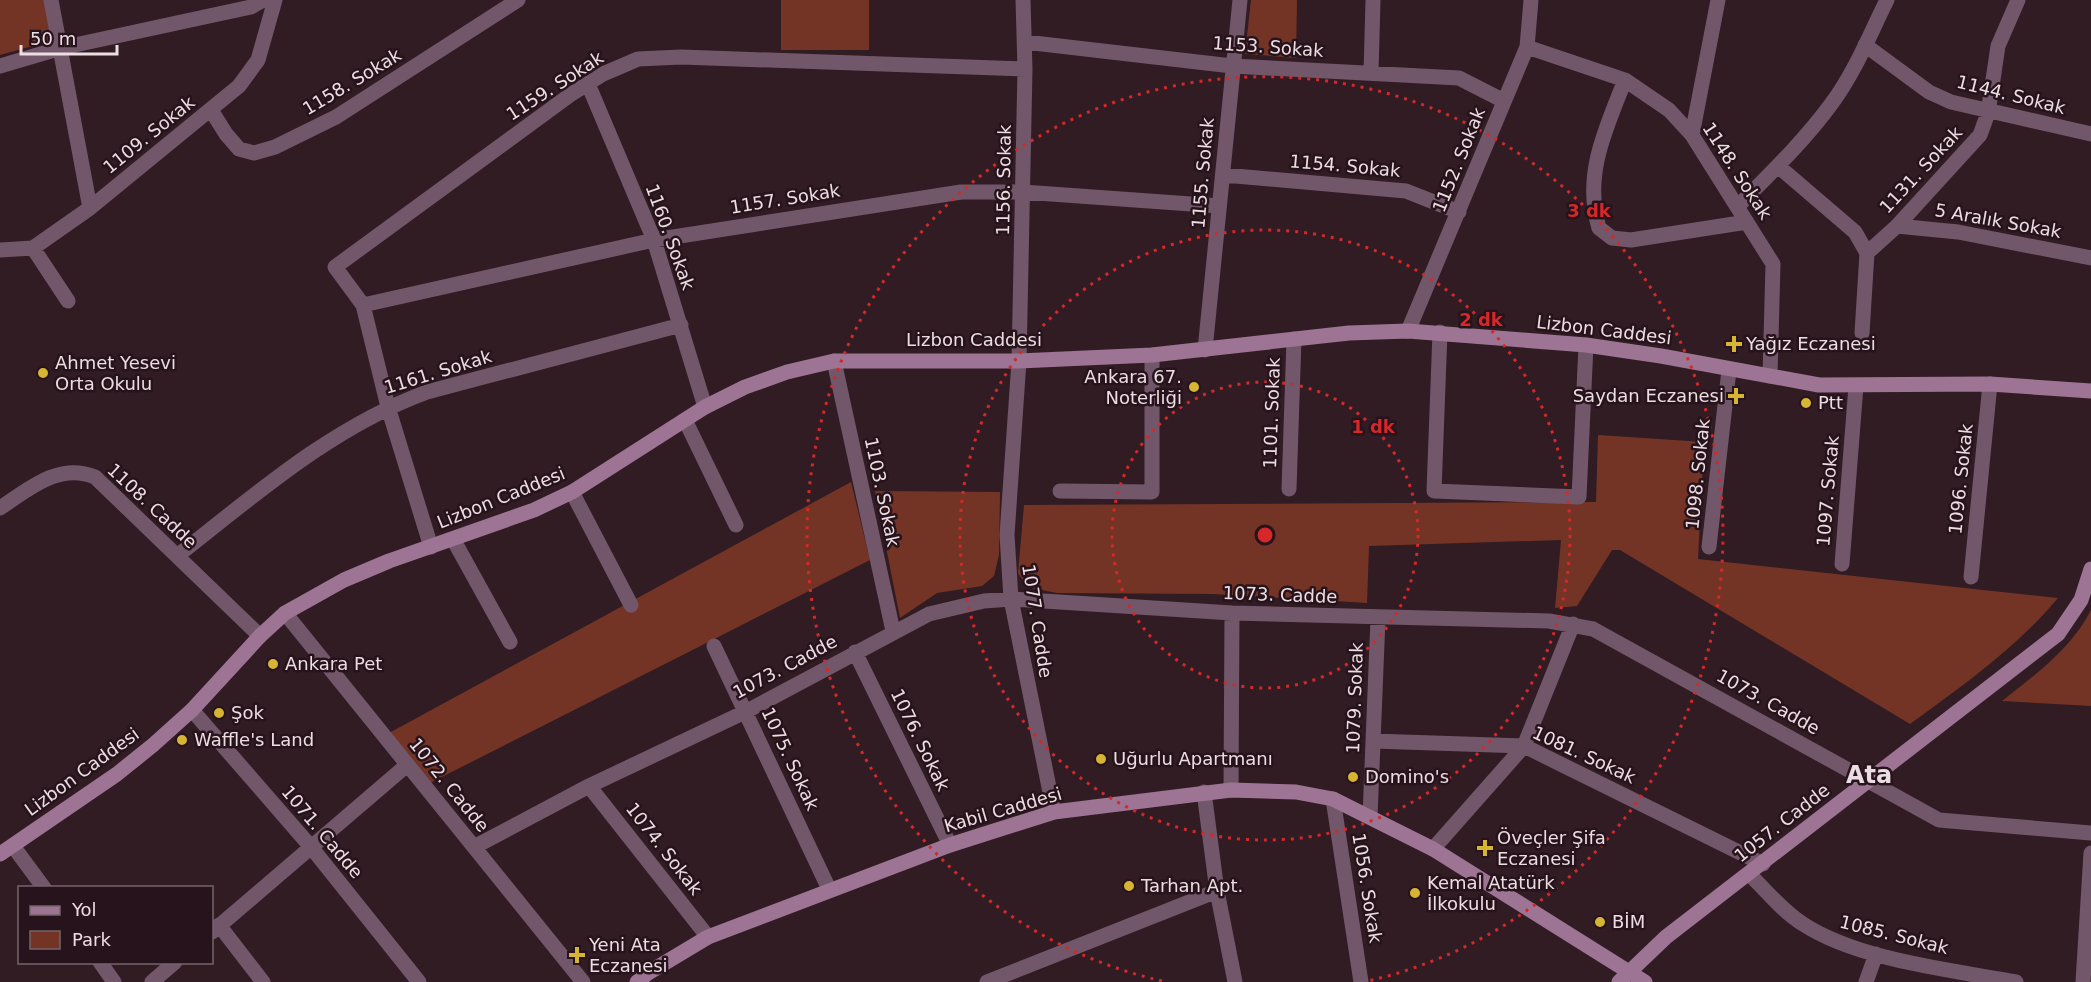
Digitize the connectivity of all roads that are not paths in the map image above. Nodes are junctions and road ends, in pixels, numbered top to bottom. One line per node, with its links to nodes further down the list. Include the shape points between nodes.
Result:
1 (51, 0): 15 (street)
2 (262, 0): 15 (street, via 251,7)
3 (275, 0): 23 (street, 1109. Sokak, via 258,60 239,86)
4 (1023, 0): 12 (street, 1156. Sokak)
5 (1240, 0): 17 (street, 1155. Sokak)
6 (1373, 0): 19 (street)
7 (1530, 0): 14 (street, 1152. Sokak)
8 (1718, 0): 26 (street)
9 (1887, 0): 13 (street)
10 (2018, 0): 24 (street, 1131. Sokak, via 1998,46)
11 (512, 2): 23 (street, 1158. Sokak, via 336,117 275,147 254,153 239,149)
12 (1025, 42): 17 (street, 1153. Sokak); 18 (street, 1156. Sokak)
13 (1865, 45): 24 (street, 1144. Sokak, via 1929,92); 27 (street, via 1833,102)
14 (1527, 47): 20 (street, 1148. Sokak); 22 (street, 1152. Sokak)
15 (61, 48): 16 (street); 32 (street)
16 (0, 66)
17 (1232, 66): 19 (street, 1153. Sokak); 28 (street, 1155. Sokak)
18 (1025, 69): 21 (street, 1159. Sokak, via 681,57 638,59); 29 (street, 1156. Sokak)
19 (1371, 73): 22 (street, 1153. Sokak, via 1459,78)
20 (1625, 80): 26 (street, 1148. Sokak, via 1670,110); 34 (street, via 1595,164 1592,192 1599,228 1612,238 1631,240)
21 (588, 84): 36 (street, 1160. Sokak); 42 (street, 1159. Sokak, via 335,267)
22 (1504, 101): 33 (street, 1152. Sokak)
23 (212, 110): 32 (street, 1109. Sokak)
24 (1988, 113): 25 (street, 1144. Sokak); 35 (street, 1131. Sokak, via 1980,135)
25 (2091, 134)
26 (1692, 135): 30 (street, 1148. Sokak)
27 (1778, 166): 30 (street); 39 (street, via 1855,232)
28 (1224, 175): 31 (street, 1155. Sokak); 33 (street, 1154. Sokak, via 1406,191)
29 (1023, 192): 31 (street, 1157. Sokak); 36 (street, 1157. Sokak, via 961,192); 52 (street, 1156. Sokak)
30 (1738, 206): 34 (street, 1148. Sokak)
31 (1219, 207): 49 (street, 1155. Sokak)
32 (90, 208): 37 (street, 1109. Sokak)
33 (1458, 212): 44 (street, 1152. Sokak)
34 (1747, 222): 54 (street, 1148. Sokak, via 1773,264)
35 (1897, 226): 39 (street, 1131. Sokak); 40 (street, 5 Aralık Sokak, via 1958,232)
36 (654, 240): 42 (street, 1157. Sokak); 43 (street, 1160. Sokak)
37 (33, 248): 38 (street); 41 (street)
38 (0, 250)
39 (1866, 253): 46 (street)
40 (2091, 258)
41 (68, 301)
42 (363, 305): 58 (street, 1159. Sokak)
43 (681, 325): 58 (street, 1161. Sokak, via 427,392); 59 (street, 1160. Sokak)
44 (1408, 331): 45 (main road, Lizbon Caddesi); 47 (main road, Lizbon Caddesi)
45 (1440, 333): 48 (main road, Lizbon Caddesi); 48 (street, via 1434,491 1579,497)
46 (1862, 333)
47 (1294, 339): 49 (main road, Lizbon Caddesi); 61 (street, 1101. Sokak)
48 (1586, 345): 53 (main road, Lizbon Caddesi)
49 (1205, 350): 50 (main road, Lizbon Caddesi)
50 (1152, 355): 52 (main road, Lizbon Caddesi); 62 (street, via 1152,492)
51 (834, 361): 52 (main road, Lizbon Caddesi); 59 (main road, Lizbon Caddesi, via 787,372); 79 (street, 1103. Sokak)
52 (1019, 361): 73 (street, 1077. Cadde, via 1007,535)
53 (1729, 370): 54 (main road, Lizbon Caddesi); 68 (street, 1098. Sokak)
54 (1770, 376): 56 (main road, Lizbon Caddesi, via 1819,385)
55 (1990, 384): 56 (main road, Lizbon Caddesi); 57 (main road, Lizbon Caddesi); 72 (street, 1096. Sokak)
56 (1856, 386): 70 (street, 1097. Sokak)
57 (2091, 391)
58 (388, 406): 67 (street, 1159. Sokak); 69 (street, 1161. Sokak, via 316,448)
59 (705, 407): 60 (main road, Lizbon Caddesi)
60 (685, 420): 63 (main road, Lizbon Caddesi); 65 (street)
61 (1289, 489)
62 (1060, 491)
63 (572, 492): 66 (main road, Lizbon Caddesi); 74 (street)
64 (0, 508): 69 (street, 1108. Cadde, via 54,475 83,472 95,477)
65 (736, 525)
66 (453, 540): 67 (main road, Lizbon Caddesi); 81 (street)
67 (431, 547): 75 (main road, Lizbon Caddesi, via 344,580)
68 (1709, 547)
69 (177, 556): 80 (street, 1108. Cadde)
70 (1842, 564)
71 (2091, 570): 89 (main road, 1057. Cadde, via 2081,600 2058,634)
72 (1971, 577)
73 (1011, 599): 76 (street, 1073. Cadde); 79 (street, 1073. Cadde, via 954,606); 94 (street, 1077. Cadde)
74 (631, 605)
75 (285, 613): 80 (main road, Lizbon Caddesi); 88 (street, 1072. Cadde)
76 (1232, 613): 77 (street, 1073. Cadde); 91 (street)
77 (1378, 618): 78 (street, 1073. Cadde); 86 (street, 1079. Sokak)
78 (1573, 624): 87 (street); 89 (street, 1073. Cadde, via 1593,629)
79 (893, 631): 83 (street, 1073. Cadde)
80 (260, 636): 84 (main road, Lizbon Caddesi)
81 (510, 642)
82 (714, 646): 85 (street, 1075. Sokak)
83 (855, 652): 85 (street, 1073. Cadde); 97 (street, 1076. Sokak)
84 (192, 710): 98 (street, 1071. Cadde); 101 (main road, Lizbon Caddesi, via 117,774)
85 (747, 711): 90 (street, 1073. Cadde); 106 (street, 1075. Sokak)
86 (1373, 741): 87 (street, 1081. Sokak); 95 (street, 1079. Sokak)
87 (1524, 746): 100 (street); 103 (street, 1081. Sokak)
88 (407, 765): 98 (street); 99 (street, 1072. Cadde)
89 (1869, 779): 96 (street, 1073. Cadde, via 1939,820); 103 (main road, 1057. Cadde)
90 (590, 786): 99 (street, 1073. Cadde); 109 (street, 1074. Sokak)
91 (1231, 790): 92 (main road, Kabil Caddesi); 93 (main road, Kabil Caddesi, via 1296,792)
92 (1204, 792): 94 (main road, Kabil Caddesi); 107 (street)
93 (1333, 799): 95 (main road, Kabil Caddesi); 123 (street, 1056. Sokak)
94 (1054, 812): 97 (main road, Kabil Caddesi)
95 (1370, 817): 100 (main road, Kabil Caddesi)
96 (2091, 833)
97 (950, 845): 106 (main road, Kabil Caddesi)
98 (311, 847): 108 (street); 118 (street, 1071. Cadde)
99 (474, 847): 119 (street, 1072. Cadde)
100 (1433, 849): 113 (main road, Kabil Caddesi)
101 (6, 850): 105 (street)
102 (2091, 853): 127 (street)
103 (1762, 864): 104 (main road, 1057. Cadde)
104 (1749, 874): 110 (street, 1085. Sokak, via 1800,923 1827,939); 113 (main road, 1057. Cadde, via 1666,937)
105 (42, 886)
106 (829, 890): 109 (main road, Kabil Caddesi)
107 (1217, 891): 121 (street); 122 (street)
108 (215, 928): 117 (street)
109 (708, 937): 120 (main road, Kabil Caddesi)
110 (1876, 954): 114 (street, 1085. Sokak); 125 (street)
111 (101, 964): 115 (street)
112 (174, 964): 116 (street)
113 (1623, 977): 124 (main road, Kabil Caddesi)
114 (1967, 977): 126 (street, 1085. Sokak)
115 (114, 982)
116 (152, 982)
117 (263, 982)
118 (418, 982)
119 (583, 982)
120 (637, 982)
121 (987, 982)
122 (1235, 982)
123 (1361, 982)
124 (1645, 982)
125 (1866, 982)
126 (2016, 982)
127 (2083, 982)

